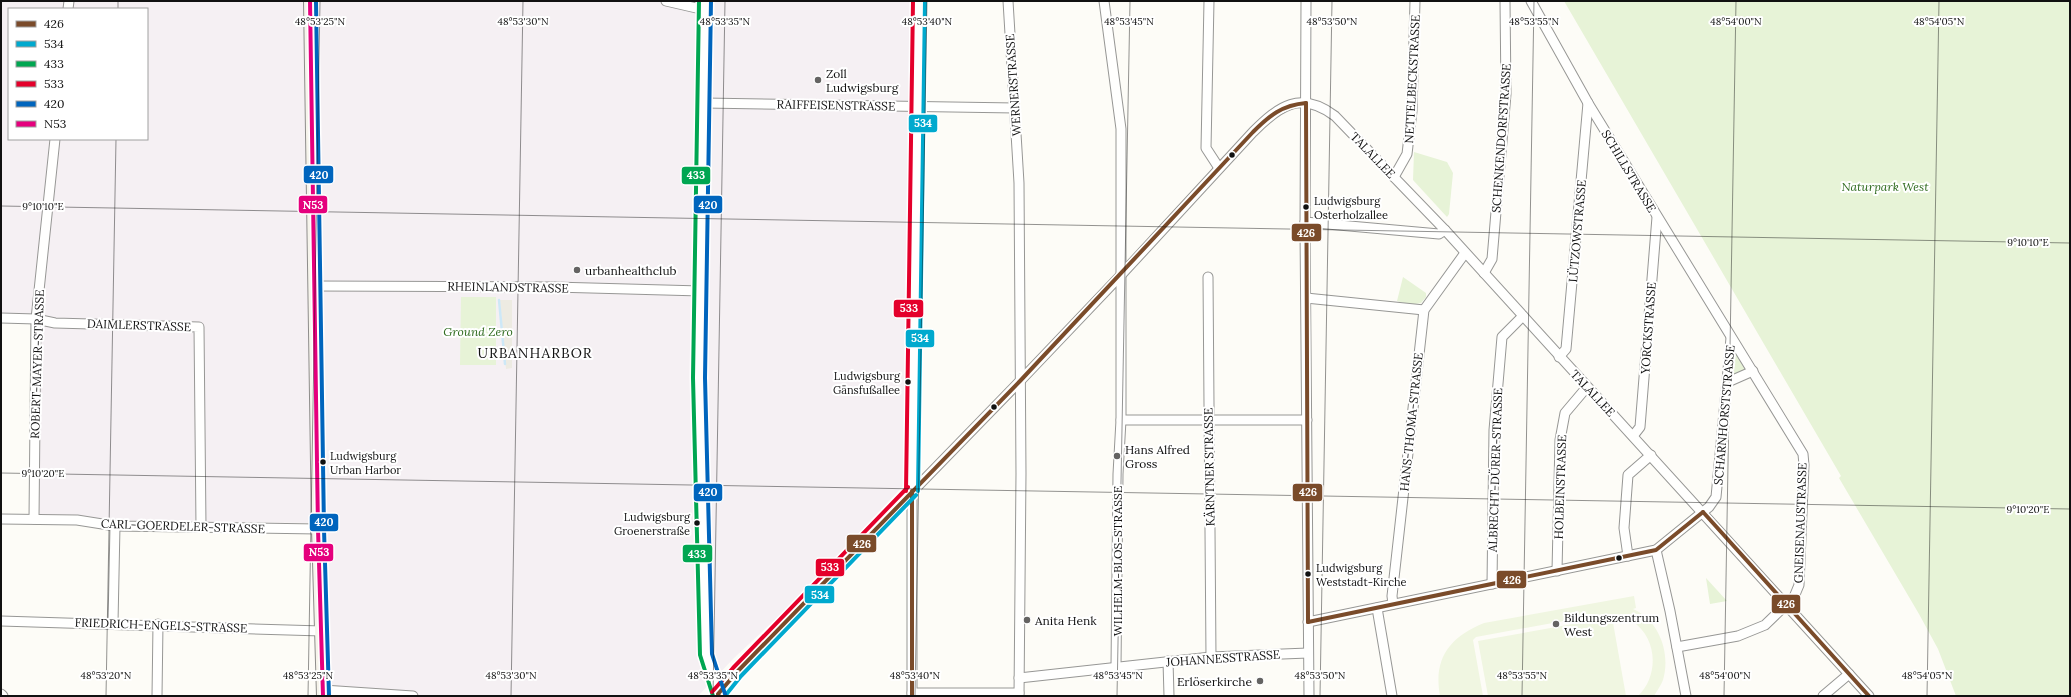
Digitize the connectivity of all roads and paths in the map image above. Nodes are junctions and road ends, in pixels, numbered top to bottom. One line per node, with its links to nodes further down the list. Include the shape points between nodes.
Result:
1 (310, 1): 27 (main road)
2 (666, 1): 11 (street)
3 (919, 1): 15 (street)
4 (1008, 1): 16 (street, WERNERSTRASSE)
5 (1104, 1): 25 (street, WILHELM-BLOS-STRASSE, via 1121,129)
6 (1208, 1): 18 (street, via 1206,148)
7 (1306, 1): 14 (street)
8 (1415, 1): 19 (street, NETTELBECKSTRASSE, via 1412,110 1407,154)
9 (1505, 1): 24 (street, SCHENKENDORFSTRASSE, via 1506,94 1492,259)
10 (1531, 1): 13 (street, SCHILLSTRASSE)
11 (705, 6): 12 (street)
12 (704, 103): 15 (street, RAIFFEISENSTRASSE); 28 (street)
13 (1588, 103): 20 (street, SCHILLSTRASSE); 35 (street, LÜTZOWSTRASSE, via 1566,349)
14 (1306, 104): 18 (street, via 1288,105 1274,111); 19 (street, TALALLEE, via 1319,106 1335,116); 21 (street)
15 (918, 107): 16 (street, RAIFFEISENSTRASSE); 45 (street)
16 (1015, 108): 37 (street, WERNERSTRASSE, via 1019,183)
17 (55, 140): 33 (street, ROBERT-MAYER-STRASSE)
18 (1219, 168): 25 (street)
19 (1394, 177): 22 (street, TALALLEE)
20 (1657, 217): 34 (street, SCHILLSTRASSE); 43 (street, YORCKSTRASSE, via 1640,428)
21 (1305, 222): 22 (street, via 1439,234); 29 (street)
22 (1445, 230): 23 (street, TALALLEE)
23 (1465, 252): 24 (street, TALALLEE); 30 (street, HANS-THOMA-STRASSE)
24 (1484, 273): 31 (street, TALALLEE)
25 (1122, 274): 37 (street); 41 (street, WILHELM-BLOS-STRASSE)
26 (1208, 277): 40 (street, KÄRNTNER STRASSE)
27 (314, 286): 28 (street, RHEINLANDSTRASSE, via 554,287); 51 (main road)
28 (701, 291): 73 (street, via 699,378 705,628 707,659)
29 (1306, 298): 30 (street); 42 (street)
30 (1424, 310): 56 (street, HANS-THOMA-STRASSE)
31 (1523, 316): 35 (street, TALALLEE); 55 (street, ALBRECHT-DÜRER-STRASSE, via 1502,337 1494,430)
32 (1, 318): 33 (street, DAIMLERSTRASSE)
33 (36, 319): 48 (street, ROBERT-MAYER-STRASSE); 50 (street, DAIMLERSTRASSE, via 55,323 198,327)
34 (1731, 338): 36 (street, GNEISENAUSTRASSE); 38 (street, SCHARNHORSTSTRASSE)
35 (1559, 357): 39 (street, TALALLEE)
36 (1753, 371): 38 (street); 57 (street, GNEISENAUSTRASSE, via 1803,454 1799,585 1794,598)
37 (1021, 380): 45 (street); 70 (street, WERNERSTRASSE)
38 (1728, 382): 46 (street, SCHARNHORSTSTRASSE, via 1716,497)
39 (1587, 387): 43 (street, TALALLEE); 54 (street, HOLBEINSTRASSE, via 1565,413 1560,440)
40 (1208, 419): 41 (street); 42 (street); 66 (street, KÄRNTNER STRASSE)
41 (1121, 420): 68 (street, WILHELM-BLOS-STRASSE)
42 (1307, 420): 60 (street)
43 (1633, 436): 44 (street, TALALLEE)
44 (1651, 455): 46 (street, TALALLEE); 53 (street, via 1628,475 1624,528)
45 (912, 491): 73 (street); 74 (street)
46 (1703, 512): 52 (street, SCHARNHORSTSTRASSE); 57 (street, TALALLEE)
47 (1, 519): 48 (street, CARL-GOERDELER-STRASSE)
48 (34, 519): 49 (street, CARL-GOERDELER-STRASSE, via 77,520)
49 (115, 526): 50 (street, CARL-GOERDELER-STRASSE); 61 (street)
50 (201, 527): 51 (street, CARL-GOERDELER-STRASSE)
51 (318, 529): 63 (main road)
52 (1656, 550): 53 (street); 64 (street)
53 (1628, 556): 54 (street)
54 (1557, 571): 55 (street)
55 (1492, 584): 56 (street)
56 (1393, 604): 58 (street)
57 (1787, 604): 64 (street, GNEISENAUSTRASSE, via 1765,625 1738,636); 69 (street, TALALLEE)
58 (1377, 608): 60 (street); 79 (street)
59 (1, 621): 61 (street, FRIEDRICH-ENGELS-STRASSE)
60 (1308, 622): 65 (street)
61 (113, 623): 62 (street, FRIEDRICH-ENGELS-STRASSE)
62 (158, 624): 63 (street, FRIEDRICH-ENGELS-STRASSE); 75 (street)
63 (322, 631): 71 (main road)
64 (1677, 647): 80 (street)
65 (1308, 653): 66 (street, JOHANNESSTRASSE); 78 (street)
66 (1211, 657): 67 (street, JOHANNESSTRASSE)
67 (1168, 661): 68 (street, JOHANNESSTRASSE); 77 (street)
68 (1116, 667): 70 (street, JOHANNESSTRASSE)
69 (1849, 674): 81 (street); 82 (street, TALALLEE)
70 (1019, 678): 72 (street, WERNERSTRASSE)
71 (323, 693): 76 (street)
72 (1019, 694): 74 (street)
73 (718, 695)
74 (912, 695)
75 (157, 696)
76 (413, 696)
77 (1169, 696)
78 (1309, 696)
79 (1392, 696)
80 (1686, 696)
81 (1823, 696)
82 (1869, 696)

